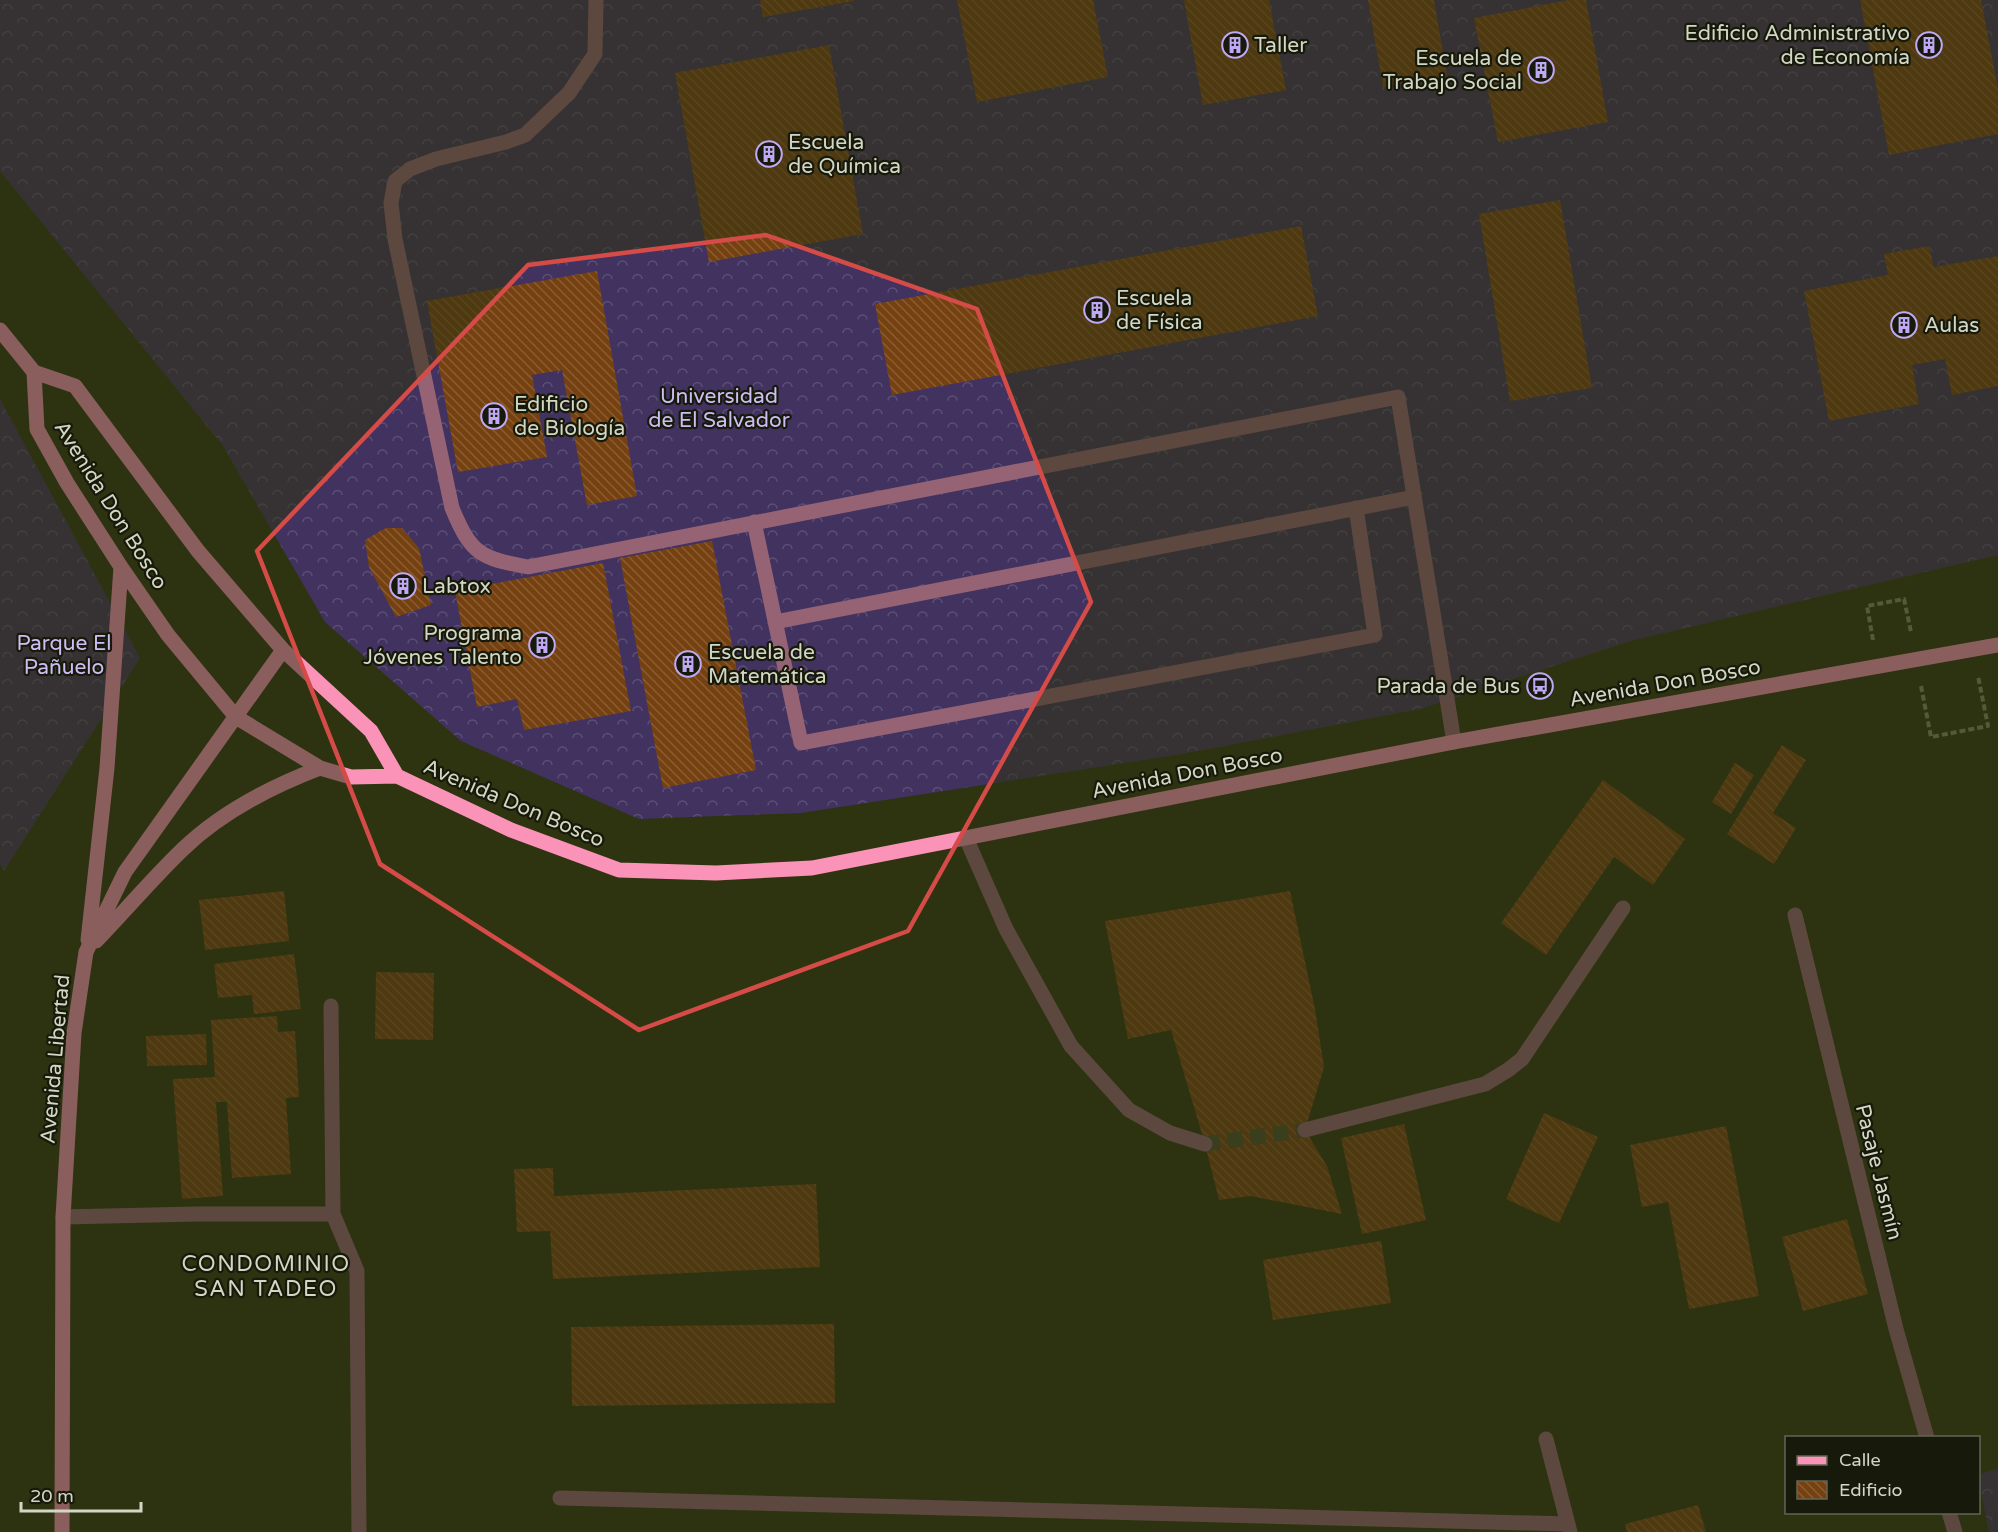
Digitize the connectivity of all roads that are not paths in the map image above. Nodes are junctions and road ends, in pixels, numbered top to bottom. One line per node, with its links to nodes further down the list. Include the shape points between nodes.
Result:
1 (596, 0): 6 (street, via 595,54 569,93 525,135 436,159 410,169 395,181 391,203 395,239 452,508 464,536 478,552 528,567)
2 (0, 330): 3 (main road)
3 (34, 372): 7 (main road, Avenida Don Bosco, via 37,429); 10 (main road, Avenida Don Bosco, via 75,386 198,551)
4 (1414, 496): 5 (street); 6 (street, via 1398,397); 12 (street)
5 (1356, 508): 8 (street); 8 (street, via 1375,635 801,743)
6 (754, 522): 8 (street)
7 (121, 567): 11 (main road, Avenida Don Bosco, via 168,635); 18 (main road, via 107,768)
8 (775, 622)
9 (1998, 645): 12 (main road, Avenida Don Bosco)
10 (283, 650): 11 (main road, Avenida Libertad); 14 (main road, Avenida Don Bosco, via 371,732)
11 (236, 717): 13 (main road, Avenida Don Bosco); 18 (main road, Avenida Libertad, via 125,872)
12 (1454, 742): 15 (main road, Avenida Don Bosco)
13 (320, 768): 14 (main road, Avenida Don Bosco, via 351,777); 18 (main road, via 286,781 231,811 183,849)
14 (397, 776): 15 (main road, Avenida Don Bosco, via 511,830 619,870 716,873 812,868)
15 (966, 838): 21 (street, via 1006,929 1071,1046 1129,1110 1170,1133)
16 (1623, 908): 20 (street, via 1522,1059 1508,1070 1485,1084)
17 (1795, 915): 24 (street, Pasaje Jasmín, via 1896,1329)
18 (86, 952): 23 (main road, Avenida Libertad, via 74,1033)
19 (331, 1006): 22 (street)
20 (1305, 1130)
21 (1205, 1144)
22 (333, 1214): 23 (street); 30 (street, via 357,1271)
23 (63, 1217): 29 (main road, Avenida Libertad)
24 (1927, 1436)
25 (1546, 1439): 28 (street)
26 (560, 1498): 28 (street)
27 (1950, 1514): 31 (street)
28 (1569, 1528)
29 (62, 1532)
30 (359, 1532)
31 (1954, 1532)

